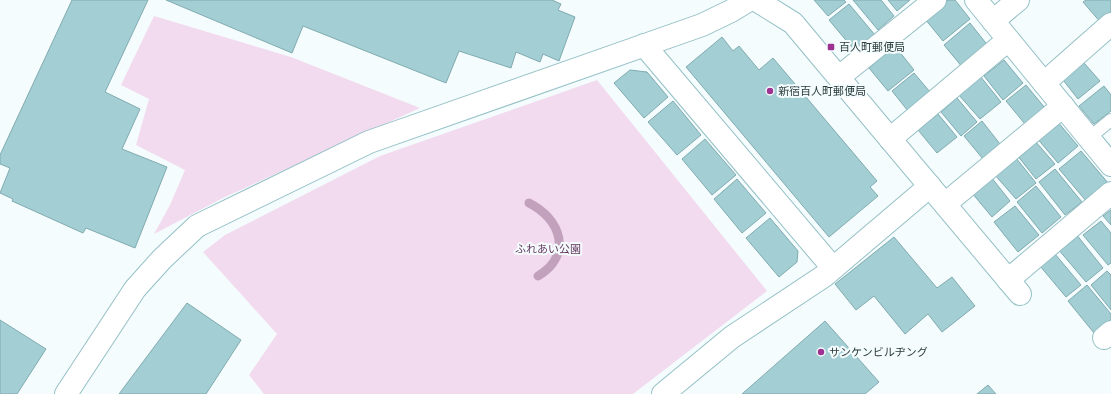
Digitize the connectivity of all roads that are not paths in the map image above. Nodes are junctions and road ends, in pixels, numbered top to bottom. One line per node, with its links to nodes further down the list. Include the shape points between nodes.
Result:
1 (749, 0): 9 (street, via 702,26)
2 (756, 0): 10 (street, via 793,23)
3 (934, 0): 10 (street)
4 (976, 0): 6 (street)
5 (1018, 0): 6 (street)
6 (993, 21): 8 (street)
7 (1111, 24): 11 (street)
8 (1008, 40): 11 (street); 15 (street)
9 (644, 45): 20 (street); 21 (street, via 368,142 197,226 135,289)
10 (839, 77): 15 (street)
11 (1044, 83): 12 (street)
12 (1063, 106): 14 (street); 19 (street)
13 (1111, 120): 14 (lane)
14 (1089, 138): 16 (street)
15 (890, 139): 17 (street)
16 (1111, 165)
17 (930, 186): 19 (street); 20 (street)
18 (1111, 193): 19 (street, via 1014,287)
19 (945, 204)
20 (833, 268): 22 (street, via 732,336)
21 (66, 394)
22 (663, 394)

